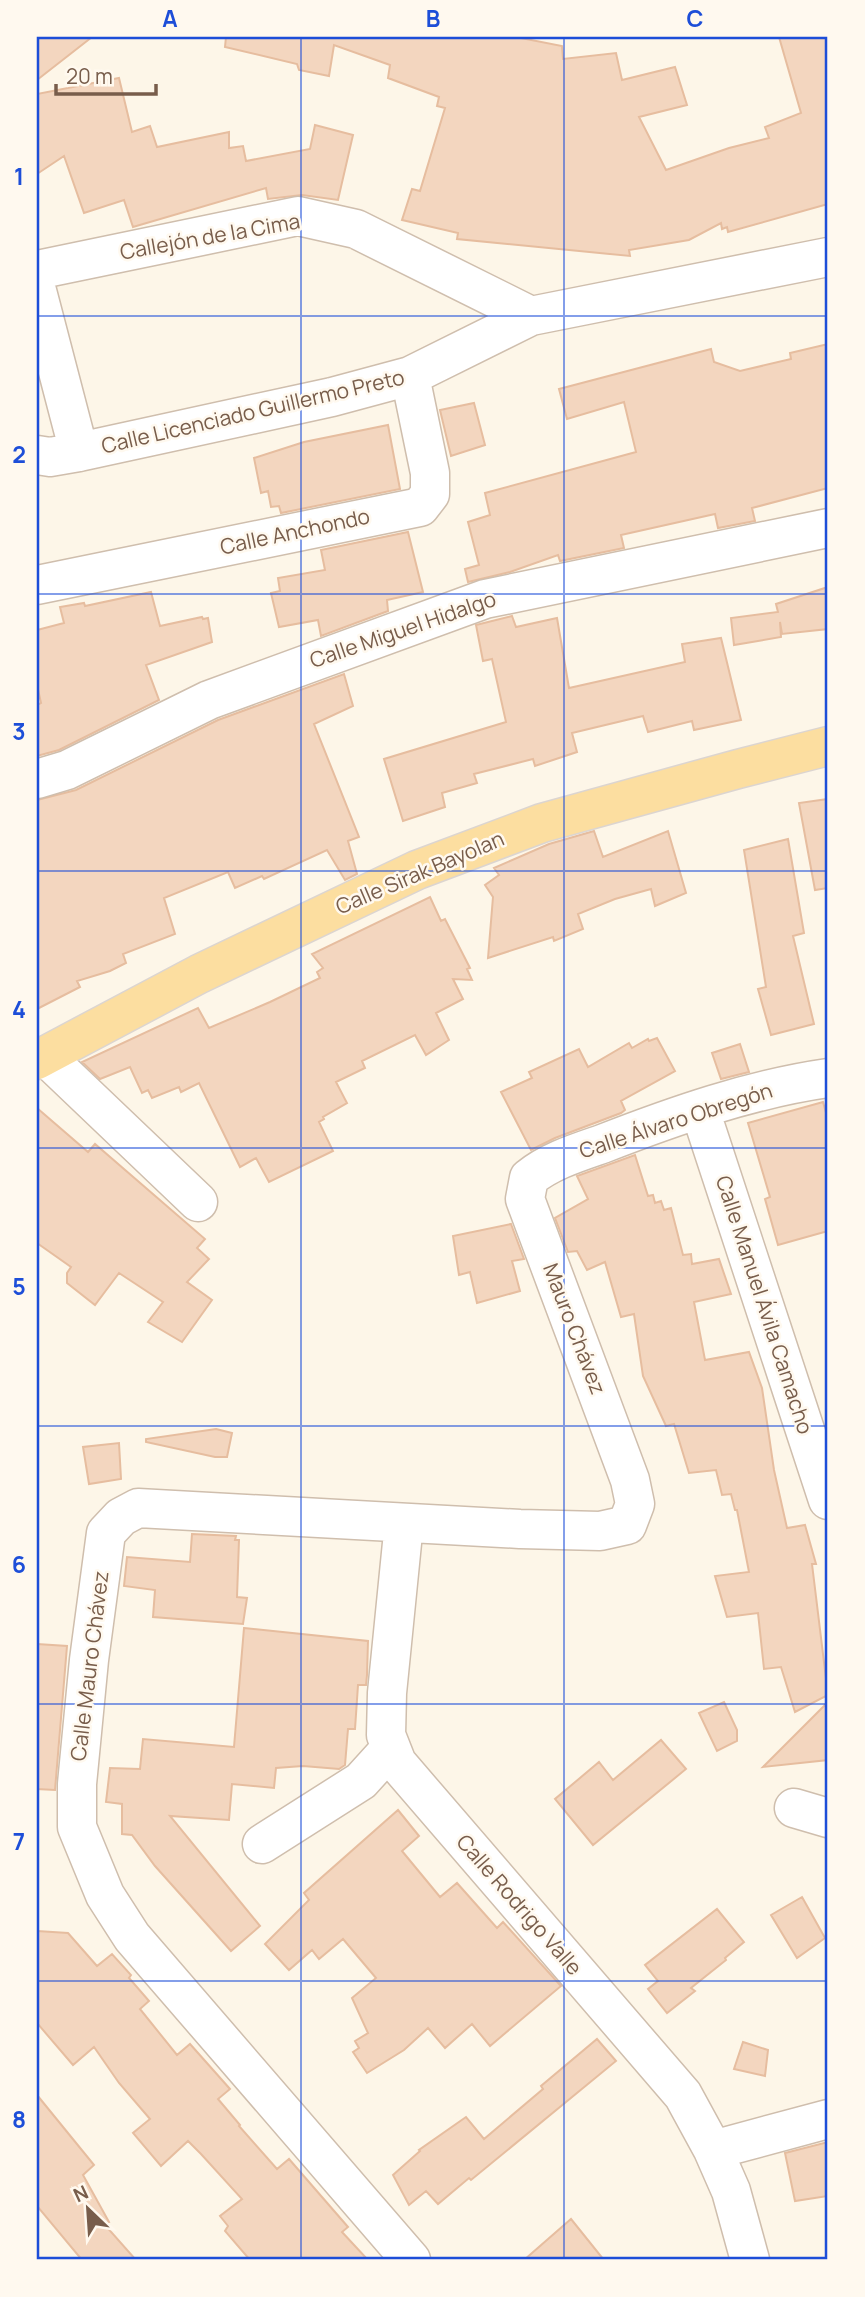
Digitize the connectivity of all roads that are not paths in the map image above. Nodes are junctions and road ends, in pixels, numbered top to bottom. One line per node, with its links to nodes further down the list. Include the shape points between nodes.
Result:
1 (828, 257): 4 (street, Calle Licenciado Guillermo Preto)
2 (37, 270): 4 (street, Callejón de la Cima, via 298,216 356,229)
3 (37, 291): 6 (street)
4 (531, 316): 5 (street, Calle Licenciado Guillermo Preto)
5 (410, 376): 6 (street, Calle Licenciado Guillermo Preto); 9 (street, Calle Anchondo, via 430,473 430,494 420,506)
6 (79, 452): 7 (street, Calle Licenciado Guillermo Preto)
7 (37, 455)
8 (828, 528): 11 (street, Calle Miguel Hidalgo, via 485,599 209,700 67,770)
9 (37, 586)
10 (828, 746): 12 (main road, Calle Sirak Bayolan, via 542,823 417,870 199,974)
11 (37, 779)
12 (42, 1059): 16 (street)
13 (828, 1078): 14 (street, Calle Álvaro Obregón)
14 (700, 1110): 15 (street, Calle Álvaro Obregón, via 544,1166); 18 (street, Calle Manuel Ávila Camacho)
15 (529, 1178): 17 (street, Mauro Chávez, via 525,1199)
16 (198, 1202)
17 (630, 1480): 19 (street, Calle Mauro Chávez, via 635,1504 628,1525 600,1531)
18 (828, 1500)
19 (404, 1523): 20 (street, Calle Rodrigo Valle, via 387,1693); 24 (street, Calle Mauro Chávez, via 138,1508 121,1517 106,1533 89,1660 77,1827 105,1895 132,1937)
20 (390, 1749): 21 (street, via 361,1781); 23 (street, Calle Rodrigo Valle, via 683,2095)
21 (262, 1844)
22 (828, 2119): 23 (street)
23 (713, 2150): 25 (street, Calle Rodrigo Valle, via 731,2191)
24 (411, 2260)
25 (750, 2260)

